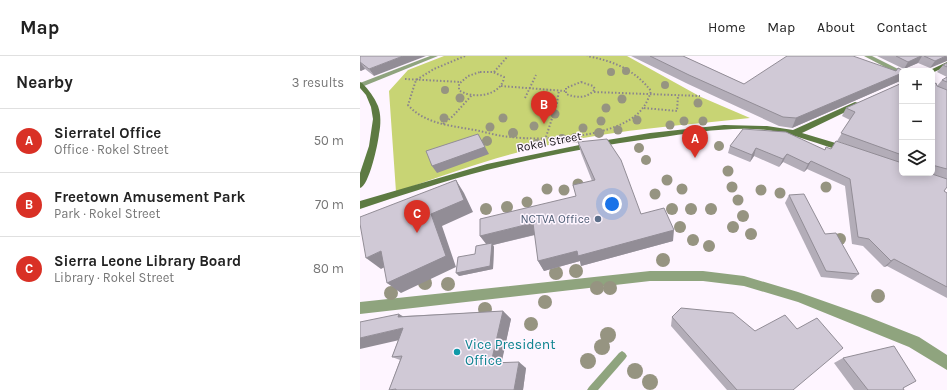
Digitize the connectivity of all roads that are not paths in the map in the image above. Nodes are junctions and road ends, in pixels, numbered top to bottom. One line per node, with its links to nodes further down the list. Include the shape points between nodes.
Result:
1 (435, 56): 6 (street)
2 (867, 56): 5 (street)
3 (947, 64): 4 (main road)
4 (935, 69)
5 (899, 72)
6 (361, 85): 10 (main road, via 373,99 377,118 374,148)
7 (866, 100): 8 (main road)
8 (794, 133): 9 (main road, Rokel Street); 11 (main road, Rokel Street, via 742,126 610,142 487,167)
9 (858, 153)
10 (360, 185)
11 (360, 205)
12 (360, 308): 14 (street, via 650,276 703,276 744,281 798,297 914,342)
13 (622, 356): 15 (lane)
14 (947, 363)
15 (592, 390)

